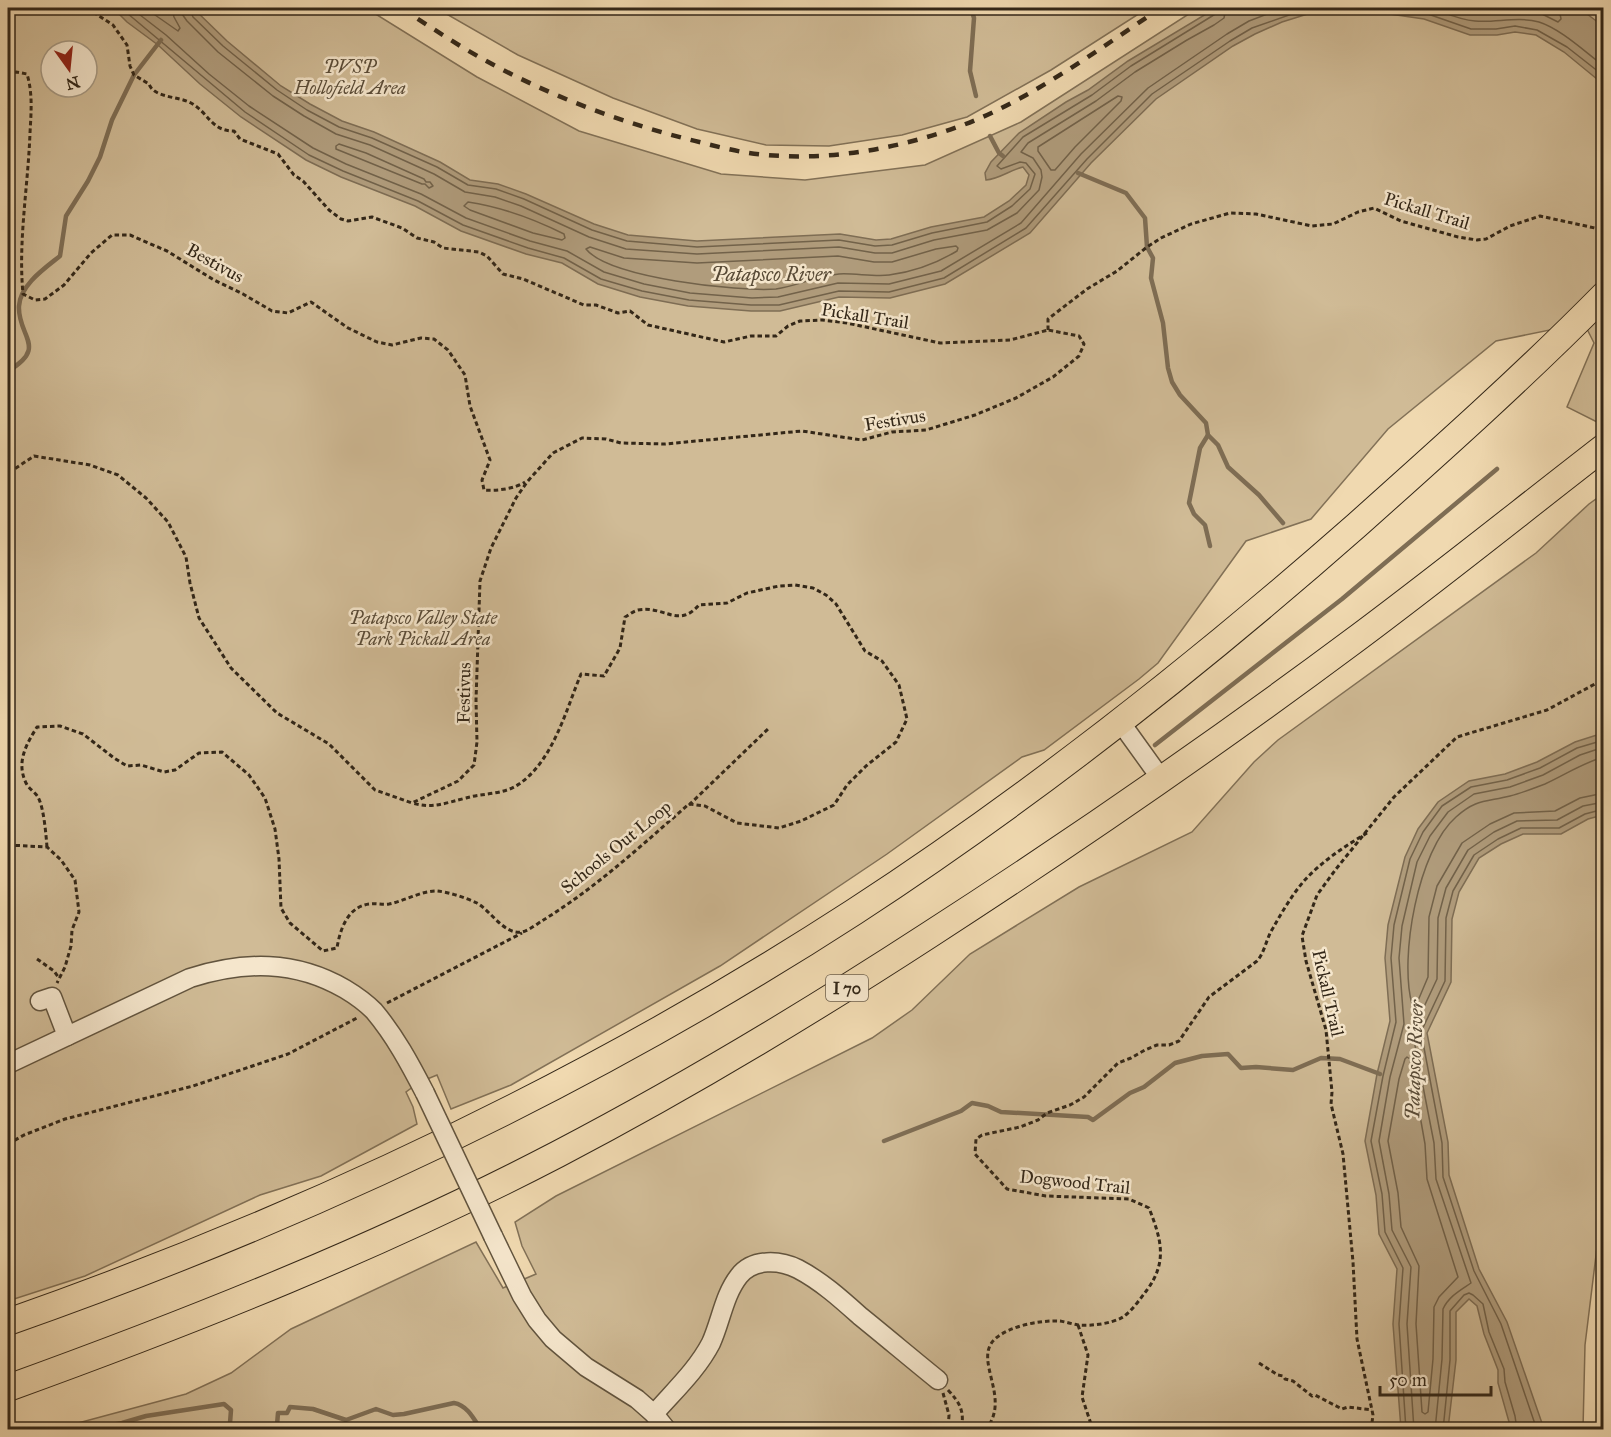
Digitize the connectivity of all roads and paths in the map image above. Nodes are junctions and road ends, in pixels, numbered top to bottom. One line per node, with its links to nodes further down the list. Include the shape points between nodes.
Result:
1 (87, 8): 5 (path, Pickall Trail, via 113,25 127,45 134,75 156,93 189,102 218,129 234,131 240,139 278,154 294,175 341,219 372,217 443,248 479,252 503,274 584,305 618,313 630,311 648,326 724,342 776,336 800,321 822,320 940,343 1010,340)
2 (8, 76): 7 (path, Bestivus, via 16,72 27,74 31,87 22,240 23,294 35,300 45,299 64,285 112,235 130,235 167,251 272,311 288,313 311,302 348,328 377,342 392,345 434,339 448,350 465,375 470,406 490,460 482,480 484,490)
3 (1604, 230): 5 (path, Pickall Trail, via 1540,216 1477,240 1401,221 1374,208 1333,224 1312,226 1256,214 1230,213 1161,238 1048,319)
4 (1604, 295): 10 (highway, via 1539,361 1421,469)
5 (1048, 330): 7 (path, Festivus, via 1079,336 1084,344 1079,356 1053,377 1009,401 932,428 862,440 802,431 665,444 582,438 553,453)
6 (1604, 447): 12 (highway, I 70, via 1352,642)
7 (527, 482): 13 (path, Festivus, via 495,539 480,581 474,765 458,781)
8 (8, 512): 13 (path, via 13,470 34,456 90,465 118,475 168,522 186,557 199,618 231,668 276,714 329,744 375,790)
9 (1604, 680): 15 (path, Pickall Trail, via 1547,710 1457,737 1394,797)
10 (1120, 723): 12 (lane); 25 (highway, via 965,837 855,911 758,972 545,1091 291,1213 92,1293)
11 (769, 728): 14 (path)
12 (1161, 780): 29 (highway, I 70, via 998,891 789,1025 559,1153 317,1268)
13 (412, 803): 14 (path, Schools Out Loop, via 426,807 446,804 518,785 553,746 581,674 604,676 620,648 625,617 636,610 658,610 680,618 699,605 727,603 747,593 779,586 813,588 826,595 836,604 865,651 882,661 899,685 907,719 896,742 859,772 834,805 779,828 737,823 705,806)
14 (689, 804): 18 (path, via 588,891)
15 (1367, 833): 26 (path, Dogwood Trail, via 1304,880 1271,930 1262,955 1209,997 1179,1041 1157,1045 1118,1063 1084,1097 1070,1105 976,1139 975,1154 1007,1188 1046,1196 1128,1199 1149,1208 1159,1232 1162,1258 1154,1280 1123,1317); 30 (path, Pickall Trail, via 1317,895 1302,936 1326,1030 1331,1104 1343,1154 1348,1202 1357,1340)
16 (8, 845): 17 (path)
17 (47, 847): 18 (path, via 39,798 27,784 22,767 23,748 37,727 60,726 83,734 127,766 141,765 164,772 175,770 199,753 222,752 249,775 265,798 275,829 281,908 298,932 322,951 337,948 341,927 356,910 427,892 438,891 477,904 507,928); 19 (path, via 75,880 79,912 59,978)
18 (524, 932): 21 (path)
19 (37, 959)
20 (40, 1001): 22 (lane, via 52,997)
21 (373, 1011): 22 (lane, via 358,997 316,974 240,966 190,978); 24 (path, via 288,1054 193,1086 65,1119); 31 (lane, bridge, via 425,1093 537,1320 586,1367)
22 (67, 1036): 23 (lane)
23 (8, 1064)
24 (8, 1144)
25 (8, 1322)
26 (1077, 1325): 35 (path, Dogwood Trail, via 1059,1321 1032,1324 1002,1333 992,1342 986,1358 996,1396 990,1425); 36 (path, via 1088,1355 1082,1397)
27 (1259, 1363): 30 (path, via 1312,1396 1342,1409)
28 (938, 1380): 31 (lane, via 821,1283 797,1269 765,1262 741,1273 699,1363); 33 (path, via 950,1415); 34 (path, via 960,1402)
29 (8, 1388)
30 (1372, 1410): 37 (path, Pickall Trail)
31 (654, 1414): 32 (lane)
32 (667, 1430)
33 (948, 1430)
34 (961, 1430)
35 (985, 1430)
36 (1093, 1430)
37 (1371, 1430)

